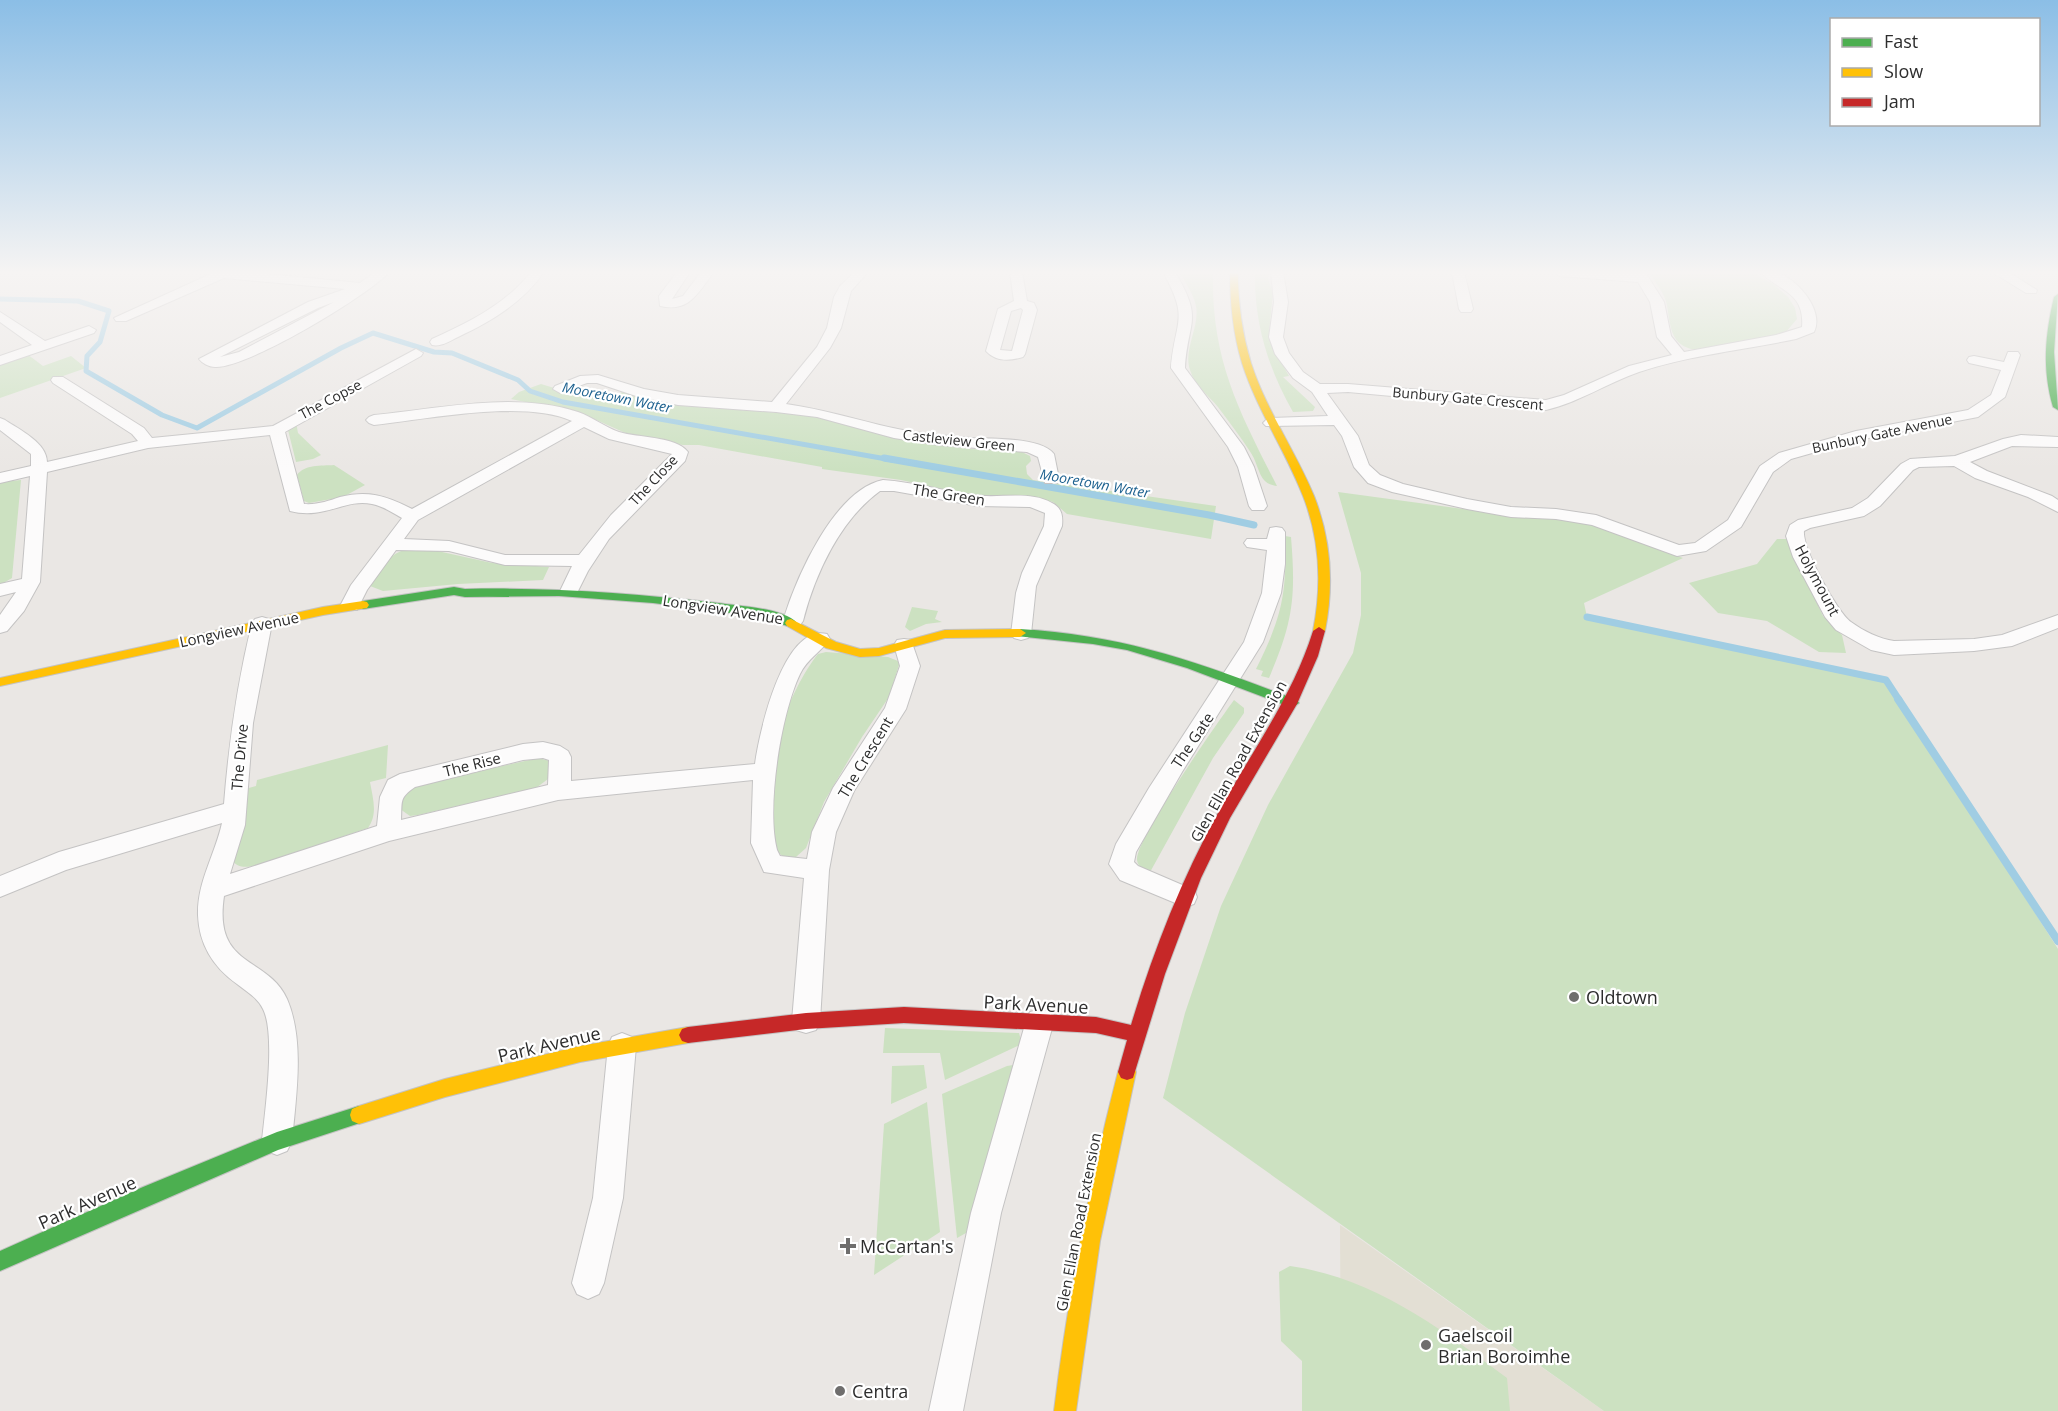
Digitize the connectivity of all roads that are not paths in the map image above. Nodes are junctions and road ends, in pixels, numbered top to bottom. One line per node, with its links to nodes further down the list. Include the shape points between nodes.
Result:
1 (27, 338): 14 (street)
2 (66, 338): 14 (street)
3 (248, 338): 4 (street, via 206,359 216,363 243,355)
4 (277, 338)
5 (447, 338): 13 (street)
6 (829, 338): 25 (street)
7 (1181, 338): 39 (street, via 1178,368 1236,447)
8 (1238, 338): 31 (street, Glen Ellan Road Extension)
9 (1276, 338): 22 (street, Bunbury Gate Avenue, via 1282,354 1298,375)
10 (1665, 338): 16 (street)
11 (1784, 338): 16 (street, Bunbury Gate Crescent)
12 (2049, 338): 26 (street, via 2047,358)
13 (438, 342)
14 (39, 347): 18 (street); 19 (street)
15 (416, 353): 32 (street, The Copse)
16 (1681, 357): 22 (street, Bunbury Gate Crescent, via 1634,369 1565,402 1546,405 1348,388)
17 (1974, 360): 28 (street, Bunbury Gate Avenue, via 2011,361 1998,397 1973,414 1856,436 1785,456 1766,469 1735,523 1700,547 1677,552 1596,520 1467,504 1374,479 1362,467 1350,436)
18 (0, 361)
19 (49, 361)
20 (58, 380): 34 (street, via 138,431)
21 (560, 389): 25 (street, via 598,379 678,400)
22 (1317, 389): 28 (street, Bunbury Gate Avenue)
23 (513, 390): 24 (street)
24 (498, 406): 27 (street, The Close); 29 (street, The Close, via 553,411)
25 (776, 407): 38 (street, Castleview Green, via 818,413 894,433 1030,447 1046,454)
26 (2058, 407)
27 (374, 420)
28 (1338, 420): 31 (street)
29 (584, 422): 41 (street); 44 (street, The Close, via 615,436 680,452 679,458 604,532)
30 (0, 423): 36 (street, via 39,453)
31 (1271, 423): 58 (street, Glen Ellan Road Extension, via 1313,508 1324,568 1324,608 1315,646)
32 (277, 430): 34 (street, The Copse); 41 (street, via 296,507 313,509 367,497)
33 (2058, 442): 35 (street, Holymount, via 2009,442)
34 (148, 443): 36 (street, The Copse)
35 (1957, 461): 40 (street, Holymount); 50 (street, Holymount, via 1916,462 1858,512 1796,529 1802,557 1832,613 1859,636 1894,648 2005,640)
36 (39, 468): 37 (street, The Copse); 45 (street)
37 (0, 478)
38 (1052, 479)
39 (1258, 506)
40 (2058, 507)
41 (412, 516): 43 (street)
42 (1253, 543): 56 (street, The Gate, via 1277,538 1274,579 1261,631)
43 (390, 544): 44 (street, via 449,546 505,560); 48 (street)
44 (583, 561): 47 (street, The Close)
45 (31, 582): 46 (street); 52 (street)
46 (0, 590)
47 (570, 591): 48 (street, Longview Avenue, via 454,591); 49 (street, Longview Avenue, via 652,598)
48 (350, 606): 51 (street, Longview Avenue)
49 (793, 621): 53 (street, The Green, via 811,571 845,517 869,490 896,485 935,495 1048,507 1054,521 1029,578); 54 (street, Longview Avenue)
50 (2058, 621)
51 (262, 623): 57 (street, Longview Avenue); 61 (street, The Drive, via 244,699)
52 (0, 627)
53 (1021, 634): 55 (street, Longview Avenue, via 945,634); 56 (street, Longview Avenue, via 1073,637 1149,650)
54 (820, 639): 55 (street, Longview Avenue, via 864,654); 59 (street, via 810,644 787,680)
55 (904, 645): 63 (street, The Crescent, via 910,666 907,678 895,709 844,788 824,832)
56 (1233, 680): 58 (street, Longview Avenue); 66 (street, The Gate, via 1166,778 1124,851 1121,864 1129,873)
57 (0, 682)
58 (1292, 703): 66 (street, Glen Ellan Road Extension, via 1222,817)
59 (763, 771): 60 (street); 63 (street, via 765,852 773,865)
60 (558, 792): 62 (street); 62 (street, The Rise, via 560,757 555,751 523,752 396,786 390,796)
61 (235, 810): 64 (street, via 59,862); 65 (street, The Drive)
62 (388, 832): 65 (street)
63 (817, 870): 67 (street, The Crescent)
64 (0, 887)
65 (212, 890): 71 (street, The Drive, via 213,933 220,950 235,970 273,999 280,1014)
66 (1185, 897): 69 (street, Glen Ellan Road Extension)
67 (806, 1021): 68 (street, Park Avenue, via 904,1014); 70 (street, Park Avenue)
68 (1040, 1021): 69 (street, Park Avenue, via 1096,1025); 74 (street, via 986,1213)
69 (1138, 1035): 75 (street, Glen Ellan Road Extension, via 1122,1085 1092,1227)
70 (622, 1046): 71 (street, Park Avenue, via 456,1085); 73 (street, via 608,1198)
71 (277, 1141): 72 (street, Park Avenue)
72 (0, 1261)
73 (588, 1283)
74 (946, 1411)
75 (1065, 1411)

